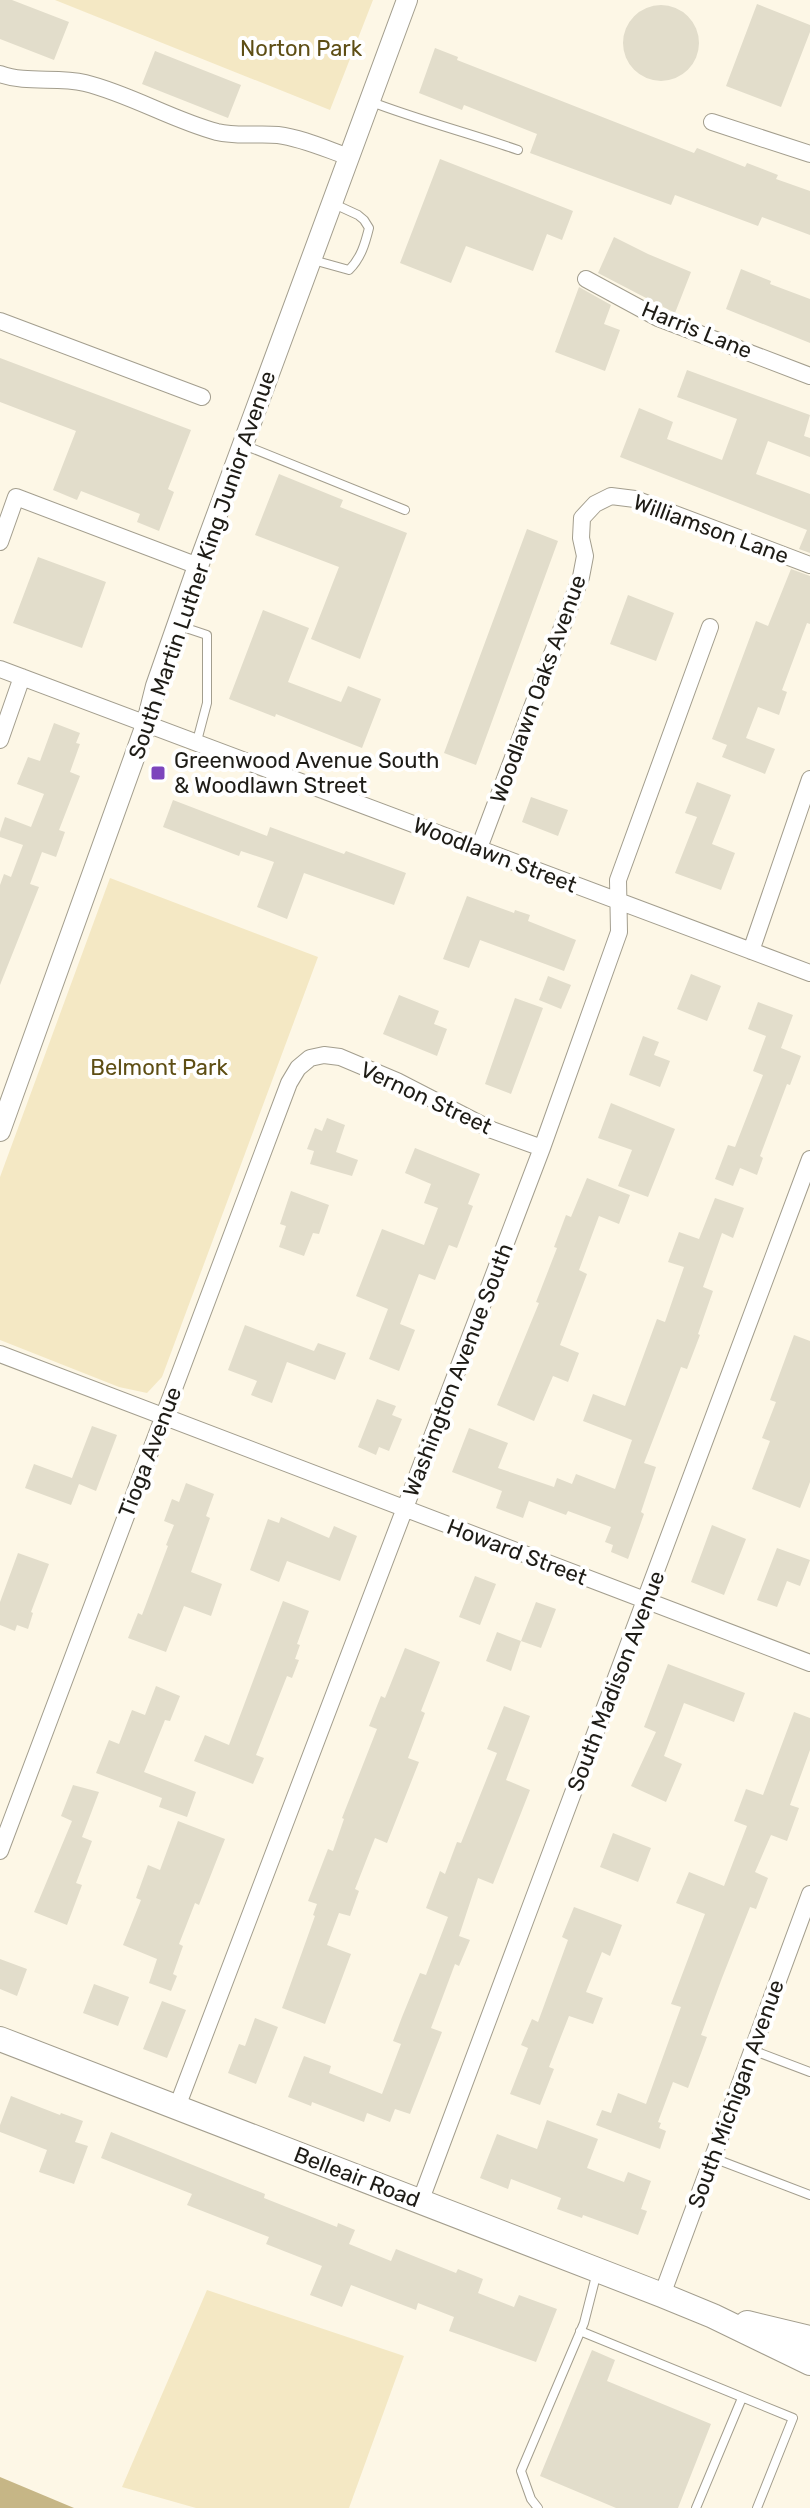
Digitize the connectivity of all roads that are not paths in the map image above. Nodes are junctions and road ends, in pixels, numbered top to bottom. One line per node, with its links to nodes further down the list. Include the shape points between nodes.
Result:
1 (407, 0): 3 (street, South Martin Luther King Junior Avenue)
2 (0, 74): 7 (street, via 86,83 220,133 282,135)
3 (369, 101): 5 (lane); 7 (street, South Martin Luther King Junior Avenue)
4 (712, 122): 6 (street)
5 (518, 150)
6 (809, 150)
7 (349, 157): 8 (street, South Martin Luther King Junior Avenue)
8 (332, 202): 9 (street, South Martin Luther King Junior Avenue); 9 (lane, via 364,220 369,228 365,247 349,270)
9 (311, 259): 14 (street, South Martin Luther King Junior Avenue)
10 (586, 279): 12 (street, Harris Lane, via 658,318)
11 (0, 321): 13 (street)
12 (810, 376)
13 (202, 397)
14 (243, 445): 16 (lane); 19 (street, South Martin Luther King Junior Avenue)
15 (611, 496): 18 (street, Williamson Lane, via 635,499); 28 (street, Woodlawn Oaks Avenue, via 582,518 581,577)
16 (405, 510)
17 (0, 542): 19 (street, via 16,497)
18 (810, 565)
19 (198, 566): 20 (street, South Martin Luther King Junior Avenue)
20 (177, 625): 24 (street, South Martin Luther King Junior Avenue); 26 (lane, via 207,635 207,703)
21 (710, 627): 29 (street, Washington Avenue South, via 618,880)
22 (0, 669): 23 (street, Woodlawn Street)
23 (22, 677): 24 (street, Woodlawn Street); 25 (street)
24 (147, 722): 26 (street, Woodlawn Street); 33 (street, South Martin Luther King Junior Avenue)
25 (0, 740)
26 (197, 741): 28 (street, Woodlawn Street)
27 (810, 779): 30 (street)
28 (479, 848): 29 (street, Woodlawn Street)
29 (618, 902): 30 (street, Woodlawn Street); 34 (street, Washington Avenue South, via 619,932)
30 (751, 951): 31 (street, Woodlawn Street)
31 (810, 973)
32 (310, 1058): 34 (street, Vernon Street, via 340,1057 492,1130); 37 (street, Tioga Avenue, via 289,1083)
33 (0, 1131)
34 (542, 1148): 38 (street, Washington Avenue South)
35 (810, 1159): 39 (street, South Madison Avenue)
36 (0, 1354): 37 (street, Howard Street)
37 (163, 1416): 38 (street, Howard Street); 41 (street, Tioga Avenue)
38 (405, 1509): 39 (street, Howard Street); 46 (street, Washington Avenue South)
39 (646, 1601): 40 (street, Howard Street); 49 (street, South Madison Avenue)
40 (810, 1663)
41 (0, 1851)
42 (810, 1894): 44 (street, South Michigan Avenue)
43 (0, 2039): 46 (main road, Belleair Road)
44 (752, 2050): 45 (lane); 47 (street, South Michigan Avenue)
45 (810, 2072)
46 (177, 2107): 49 (main road, Belleair Road)
47 (713, 2158): 48 (lane); 51 (street, South Michigan Avenue)
48 (810, 2195)
49 (420, 2202): 50 (main road, Belleair Road)
50 (597, 2272): 51 (main road, Belleair Road); 53 (lane)
51 (662, 2295): 52 (main road, Belleair Road)
52 (713, 2316): 54 (main road, Belleair Road); 55 (main road, Belleair Road)
53 (580, 2331): 56 (lane); 57 (lane, via 521,2471)
54 (810, 2338)
55 (810, 2363)
56 (742, 2398): 58 (lane); 59 (lane, via 793,2418)
57 (538, 2508)
58 (696, 2508)
59 (757, 2508)

